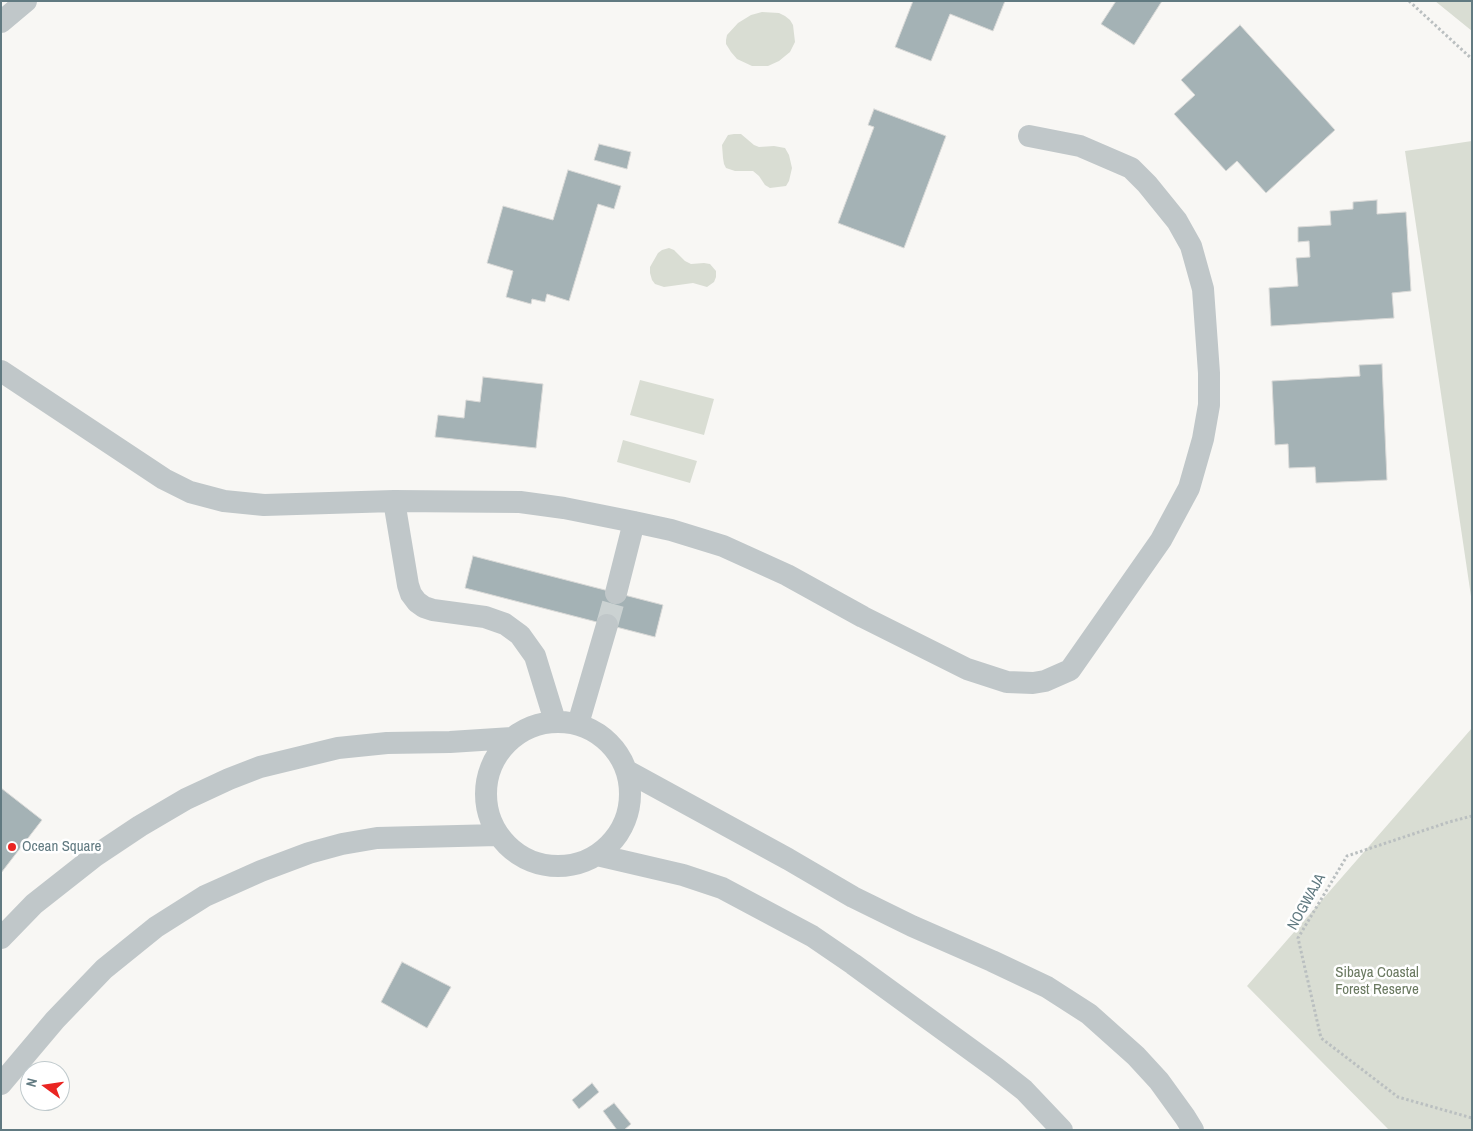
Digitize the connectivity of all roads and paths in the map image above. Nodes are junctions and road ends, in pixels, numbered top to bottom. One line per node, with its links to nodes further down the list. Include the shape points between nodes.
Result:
1 (26, 1): 3 (street)
2 (1409, 1): 4 (path)
3 (1, 22)
4 (1472, 59)
5 (1029, 136): 8 (street, via 1080,146 1131,168 1147,184 1177,221 1191,246 1203,289 1207,336 1209,405 1189,488 1161,540 1070,670 1045,681 1022,683 1007,682 968,669 787,575 722,546)
6 (1, 371): 7 (street, via 164,479 190,492 224,501 264,505)
7 (394, 501): 8 (street, via 520,502); 11 (street, via 411,594 424,607 485,617 505,624 520,635 535,656)
8 (634, 522): 9 (street)
9 (616, 593)
10 (607, 625): 12 (street)
11 (555, 721): 12 (street); 13 (street, via 532,726)
12 (578, 724): 14 (street, via 599,734 616,751)
13 (512, 738): 16 (street, via 498,754 489,773 486,794 489,816); 18 (street, via 338,748 260,767 228,779 186,799 95,856 34,904)
14 (627, 771): 17 (street, via 630,795 626,818 615,839); 22 (street, via 853,897 1047,987 1089,1014 1136,1056)
15 (1472, 816): 20 (path, NOGWAJA, via 1347,856 1298,938 1321,1038 1398,1097)
16 (498, 835): 17 (street, via 526,859 555,867 577,864); 19 (street, via 377,838 342,844 261,871 204,896 156,927 104,969)
17 (597, 855): 21 (street, via 683,875 722,888 812,936 996,1068 1024,1090)
18 (1, 938)
19 (1, 1084)
20 (1472, 1118)
21 (1062, 1130)
22 (1193, 1130)

